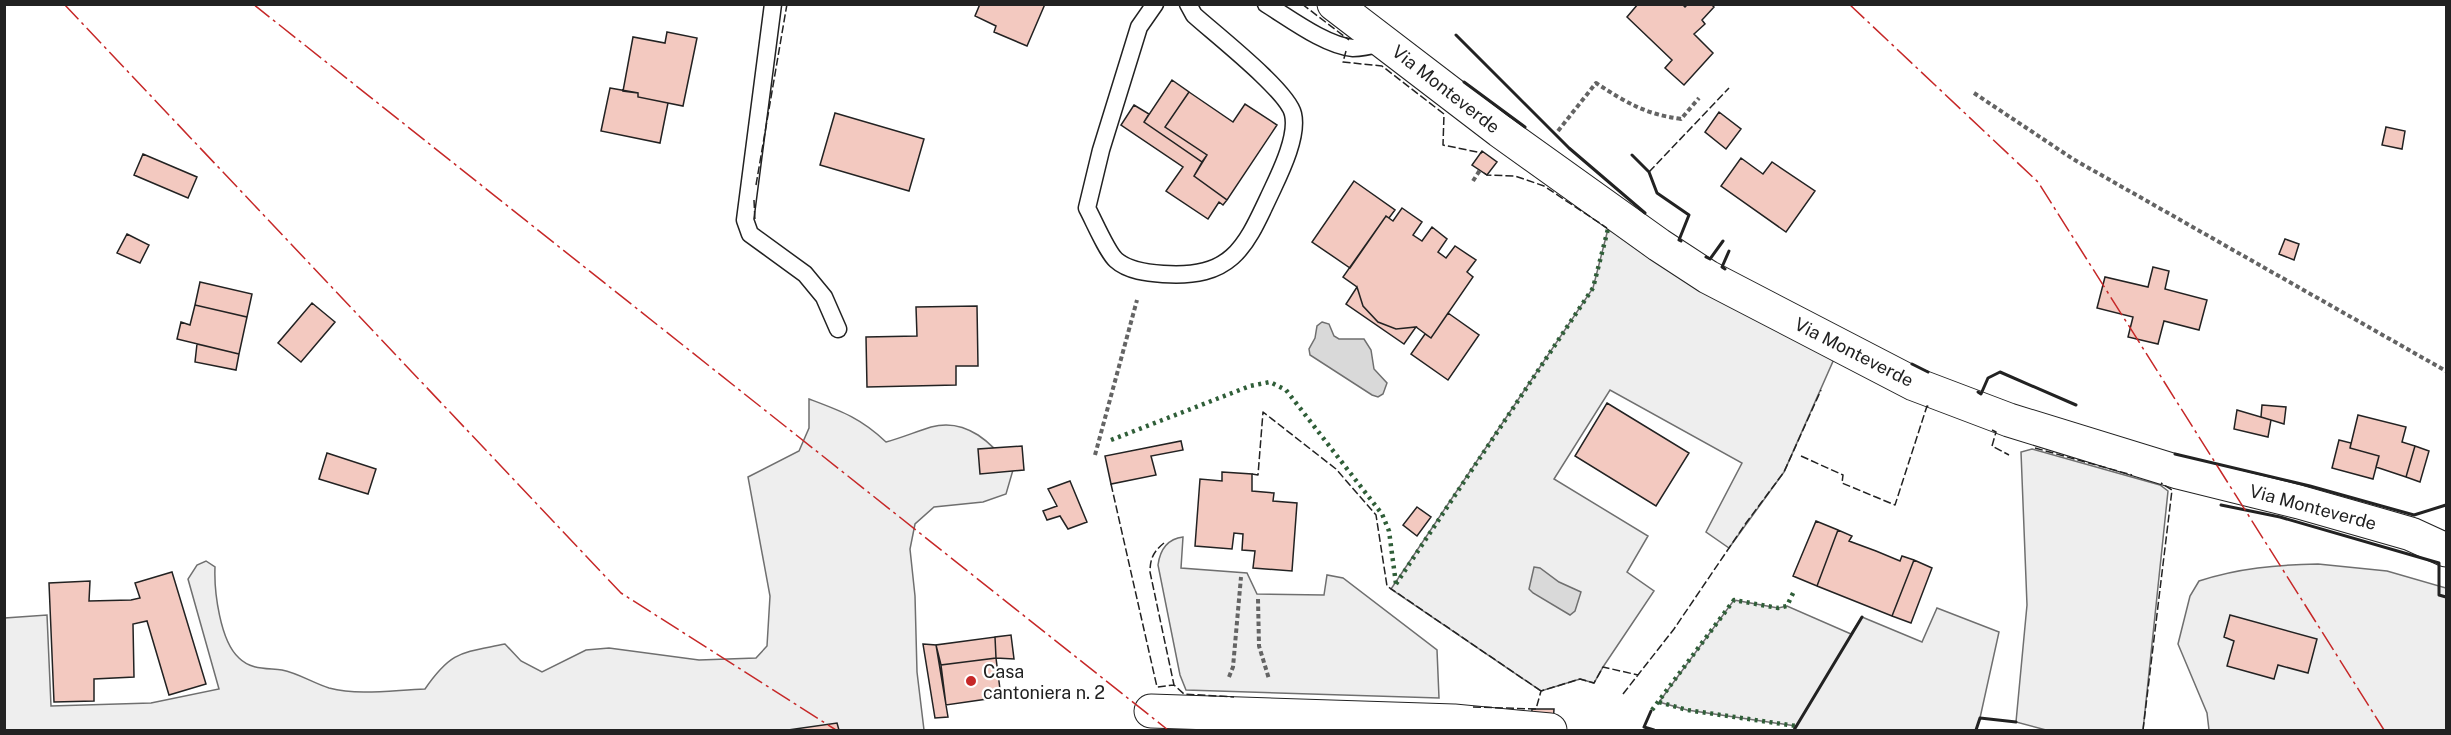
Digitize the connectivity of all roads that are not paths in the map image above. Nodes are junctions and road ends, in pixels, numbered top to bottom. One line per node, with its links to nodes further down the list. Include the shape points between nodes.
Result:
1 (773, 4): 7 (lane, via 745,220 750,234 805,274 824,297)
2 (1155, 4): 3 (lane, via 1139,27 1087,208 1116,260 1144,273 1180,275 1210,272 1232,258 1252,232 1284,165 1294,125 1293,112 1279,93 1194,15)
3 (1188, 4)
4 (1266, 4): 6 (lane, via 1312,32 1350,48)
5 (1334, 4): 6 (street, Via Monteverde)
6 (1385, 42): 8 (street, Via Monteverde, via 1500,131 1708,277 1914,384 2009,420 2178,472 2411,534)
7 (838, 329)
8 (2446, 550)
9 (1151, 711): 10 (street, via 1454,721)
10 (1550, 730)

